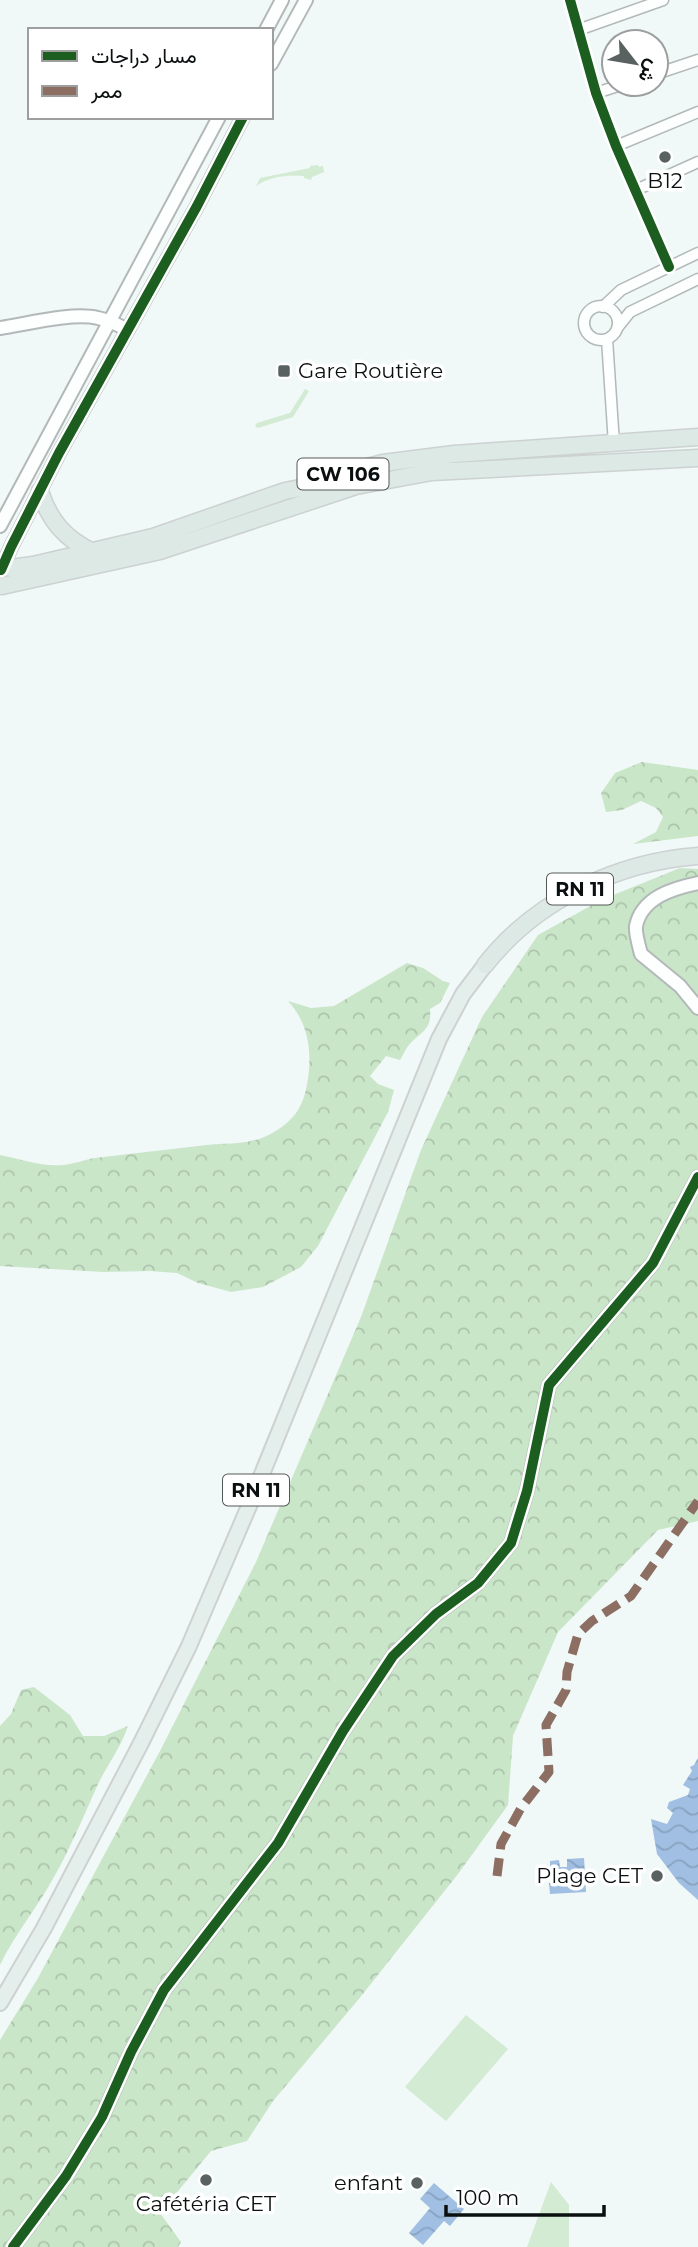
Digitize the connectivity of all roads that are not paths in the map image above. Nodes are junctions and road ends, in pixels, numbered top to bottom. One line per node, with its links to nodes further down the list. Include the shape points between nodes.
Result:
1 (282, 0): 5 (street)
2 (306, 0): 7 (street)
3 (570, 0): 6 (street)
4 (663, 0): 6 (street)
5 (267, 28)
6 (578, 30): 11 (street)
7 (273, 60)
8 (698, 60): 9 (street)
9 (670, 69)
10 (600, 92): 11 (street)
11 (596, 93): 15 (street)
12 (698, 112): 15 (street)
13 (218, 119): 22 (street)
14 (242, 119): 25 (street)
15 (616, 146): 17 (street)
16 (698, 162): 17 (street)
17 (636, 190): 19 (street)
18 (698, 253): 19 (street)
19 (669, 267): 21 (street, via 621,290)
20 (698, 279): 23 (street, via 630,312)
21 (603, 307): 23 (street, via 613,311); 26 (street, via 588,313 585,328 592,337)
22 (110, 321): 24 (street, via 65,318); 25 (street); 31 (street)
23 (617, 327): 26 (street)
24 (0, 328)
25 (128, 330): 30 (street)
26 (607, 339): 28 (street)
27 (698, 437): 28 (highway, CW 106)
28 (614, 444): 32 (highway, CW 106, via 383,463)
29 (698, 458): 33 (highway, CW 106, via 401,477 356,486 160,551)
30 (40, 491): 32 (highway, via 59,528); 33 (street)
31 (0, 526)
32 (93, 552): 33 (highway, CW 106)
33 (1, 574)
34 (698, 856): 37 (highway, RN 11, via 636,866 575,891 512,936)
35 (698, 862): 37 (highway, RN 11, via 638,870 598,885 541,918)
36 (698, 883): 38 (street, via 675,888 648,904 636,926 641,954 680,986)
37 (485, 965): 40 (main road, RN 11, via 439,1039 189,1646 76,1867)
38 (698, 1008)
39 (698, 1177): 41 (street, via 653,1263 549,1385 527,1491 510,1543 478,1583 436,1614 393,1656 278,1843 164,1990 102,2117 66,2176)
40 (0, 2003)
41 (13, 2247)

